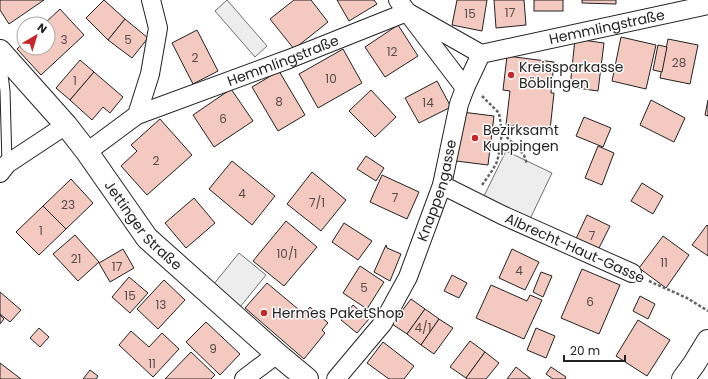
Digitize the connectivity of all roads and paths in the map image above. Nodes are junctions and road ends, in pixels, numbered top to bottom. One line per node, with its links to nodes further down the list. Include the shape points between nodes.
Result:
1 (151, 0): 7 (street, via 158,28 150,74)
2 (708, 5): 5 (street, Hemmlingstraße)
3 (403, 6): 5 (street); 6 (street); 7 (street, Hemmlingstraße, via 289,59)
4 (0, 52): 8 (main road, Jettinger Straße); 12 (lane, via 5,91)
5 (482, 54): 6 (street)
6 (465, 88): 9 (path, via 479,93 499,113); 13 (street, Knappengasse, via 459,104)
7 (137, 115): 10 (street, Hemmlingstraße)
8 (66, 126): 10 (main road, Jettinger Straße); 12 (street)
9 (502, 132): 11 (path, via 524,155); 14 (path, via 496,163)
10 (87, 152): 18 (main road, Jettinger Straße, via 147,238)
11 (527, 164)
12 (4, 169)
13 (442, 185): 14 (street, Albrecht-Haut-Gasse); 21 (street, Knappengasse, via 408,277 384,322)
14 (472, 200): 15 (street, Albrecht-Haut-Gasse)
15 (632, 273): 16 (path, Albrecht-Haut-Gasse, via 687,298)
16 (708, 311)
17 (708, 341): 22 (main road)
18 (277, 354): 19 (street); 20 (main road, Jettinger Straße)
19 (244, 379)
20 (307, 379)
21 (336, 379)
22 (684, 379)

